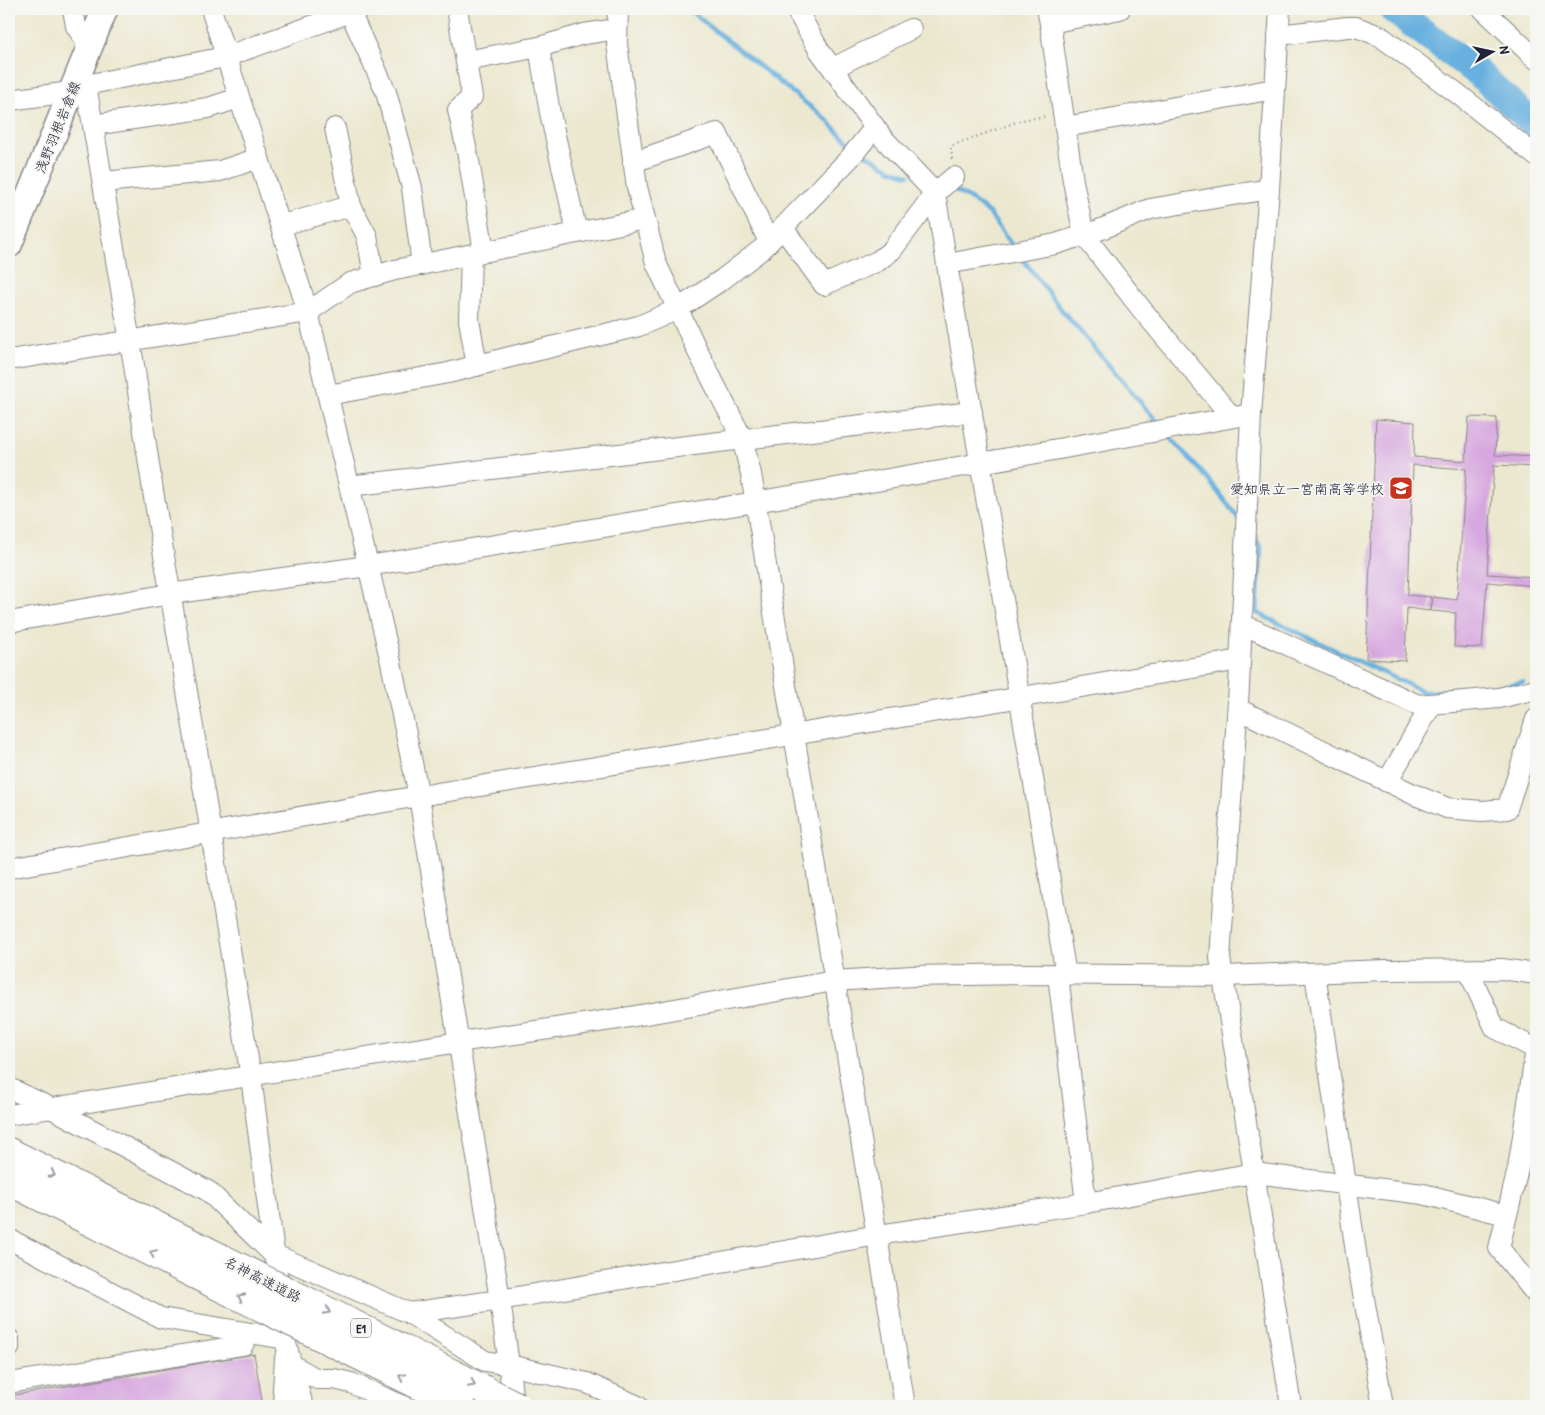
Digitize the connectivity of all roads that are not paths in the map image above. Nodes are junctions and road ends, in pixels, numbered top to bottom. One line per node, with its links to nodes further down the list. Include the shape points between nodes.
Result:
1 (73, 9): 15 (street, via 76,26)
2 (105, 9): 15 (main road, 浅野羽根岩倉線)
3 (211, 9): 17 (street)
4 (457, 9): 19 (street)
5 (618, 9): 12 (street)
6 (796, 9): 20 (street)
7 (1120, 9): 11 (street)
8 (1280, 9): 14 (street)
9 (1483, 9): 18 (street)
10 (355, 10): 17 (street); 46 (street, via 386,92 412,188)
11 (1048, 16): 25 (street)
12 (617, 29): 16 (street, via 584,34); 31 (street)
13 (911, 29): 20 (street)
14 (1278, 34): 22 (street); 29 (street, via 1356,27 1380,36)
15 (89, 46): 21 (main road, 浅野羽根岩倉線)
16 (539, 47): 19 (street); 40 (street, via 550,114)
17 (225, 57): 21 (street); 23 (street)
18 (1536, 59)
19 (466, 62): 44 (street, via 472,97 458,110 469,161)
20 (832, 68): 27 (street)
21 (78, 88): 24 (street); 26 (street); 43 (main road, 浅野羽根岩倉線)
22 (1274, 89): 25 (street); 34 (street)
23 (239, 98): 26 (street, via 208,108); 30 (street)
24 (9, 100)
25 (1064, 120): 41 (street)
26 (93, 125): 33 (street)
27 (875, 126): 35 (street); 39 (street, via 850,158)
28 (335, 128): 36 (street)
29 (1536, 156)
30 (259, 158): 33 (street, via 220,171); 38 (street)
31 (633, 162): 37 (street); 42 (street, via 717,133)
32 (954, 177): 35 (street)
33 (103, 182): 50 (street)
34 (1268, 189): 41 (street, via 1150,209); 55 (street)
35 (936, 193): 39 (street, via 892,250 824,285); 45 (street)
36 (351, 206): 38 (street); 47 (street, via 367,236)
37 (645, 220): 40 (street); 48 (street, via 656,263)
38 (282, 225): 49 (street)
39 (783, 228): 42 (street)
40 (577, 234): 44 (street)
41 (1084, 235): 45 (street, via 1056,244); 55 (street, via 1143,310)
42 (769, 242): 48 (street, via 723,279)
43 (9, 245)
44 (478, 254): 46 (street); 52 (street, via 469,320)
45 (948, 264): 54 (street)
46 (422, 265): 47 (street)
47 (374, 276): 49 (street, via 350,283)
48 (678, 309): 52 (street, via 639,326); 56 (street)
49 (308, 312): 50 (street); 53 (street)
50 (130, 341): 51 (street); 61 (street)
51 (9, 360)
52 (477, 366): 53 (street)
53 (328, 395): 58 (street)
54 (972, 412): 56 (street); 57 (street)
55 (1242, 415): 57 (street); 63 (street)
56 (742, 438): 58 (street); 59 (street)
57 (980, 463): 59 (street); 66 (street)
58 (349, 486): 60 (street)
59 (755, 502): 60 (street); 70 (street)
60 (368, 566): 61 (street); 73 (street)
61 (170, 594): 62 (street); 74 (street)
62 (9, 622)
63 (1242, 624): 64 (street); 67 (street, via 1418,705)
64 (1240, 660): 66 (street); 68 (street)
65 (1536, 689): 67 (street, via 1498,698)
66 (1020, 697): 70 (street); 78 (street)
67 (1432, 704): 72 (street)
68 (1238, 709): 72 (street); 80 (street, via 1220,958)
69 (1536, 720): 71 (street)
70 (794, 734): 73 (street); 81 (street)
71 (1532, 744): 72 (street, via 1507,809 1447,808)
72 (1387, 782)
73 (419, 796): 74 (street); 82 (street)
74 (211, 833): 75 (street); 84 (street)
75 (9, 868)
76 (1468, 970): 77 (street); 79 (street, via 1502,969); 83 (street, via 1495,1028)
77 (1315, 973): 80 (street); 92 (street)
78 (1062, 974): 80 (street); 81 (street, via 912,976); 93 (street)
79 (1536, 974)
80 (1222, 976): 90 (street)
81 (834, 981): 82 (street, via 618,1019); 95 (street)
82 (459, 1042): 84 (street); 100 (street)
83 (1536, 1049): 94 (street, via 1518,1169)
84 (250, 1077): 86 (street); 97 (street)
85 (9, 1088): 86 (street)
86 (51, 1108): 87 (street); 88 (street); 97 (street, via 208,1191)
87 (9, 1115)
88 (9, 1124)
89 (9, 1152): 98 (highway, 名神高速道路 / E1, one-way to 98)
90 (1254, 1173): 92 (street); 93 (street); 118 (street)
91 (9, 1182): 98 (highway, 名神高速道路 / E1, one-way to 91)
92 (1346, 1184): 94 (street, via 1423,1194); 119 (street)
93 (1086, 1203): 95 (street)
94 (1506, 1215): 99 (street, via 1499,1248)
95 (878, 1235): 100 (street); 117 (street)
96 (9, 1239): 102 (street, via 161,1318)
97 (273, 1254): 101 (street); 104 (street)
98 (201, 1263): 113 (highway, 名神高速道路 / E1, one-way to 98, bridge); 115 (highway, 名神高速道路 / E1, one-way to 115, bridge)
99 (1536, 1294)
100 (500, 1300): 101 (street); 106 (street)
101 (409, 1313): 106 (street, via 485,1361)
102 (249, 1334): 104 (street); 109 (street, via 243,1346)
103 (9, 1339): 105 (street)
104 (286, 1341): 107 (street); 110 (street, via 283,1390)
105 (9, 1348)
106 (509, 1365): 114 (street); 116 (street, via 587,1383)
107 (294, 1366): 108 (street, via 317,1379); 111 (street)
108 (334, 1380): 111 (street, via 319,1389); 112 (street, via 351,1383)
109 (9, 1383)
110 (286, 1406)
111 (305, 1406)
112 (403, 1406)
113 (461, 1406)
114 (513, 1406)
115 (517, 1406)
116 (638, 1406)
117 (905, 1406)
118 (1290, 1406)
119 (1383, 1406)

